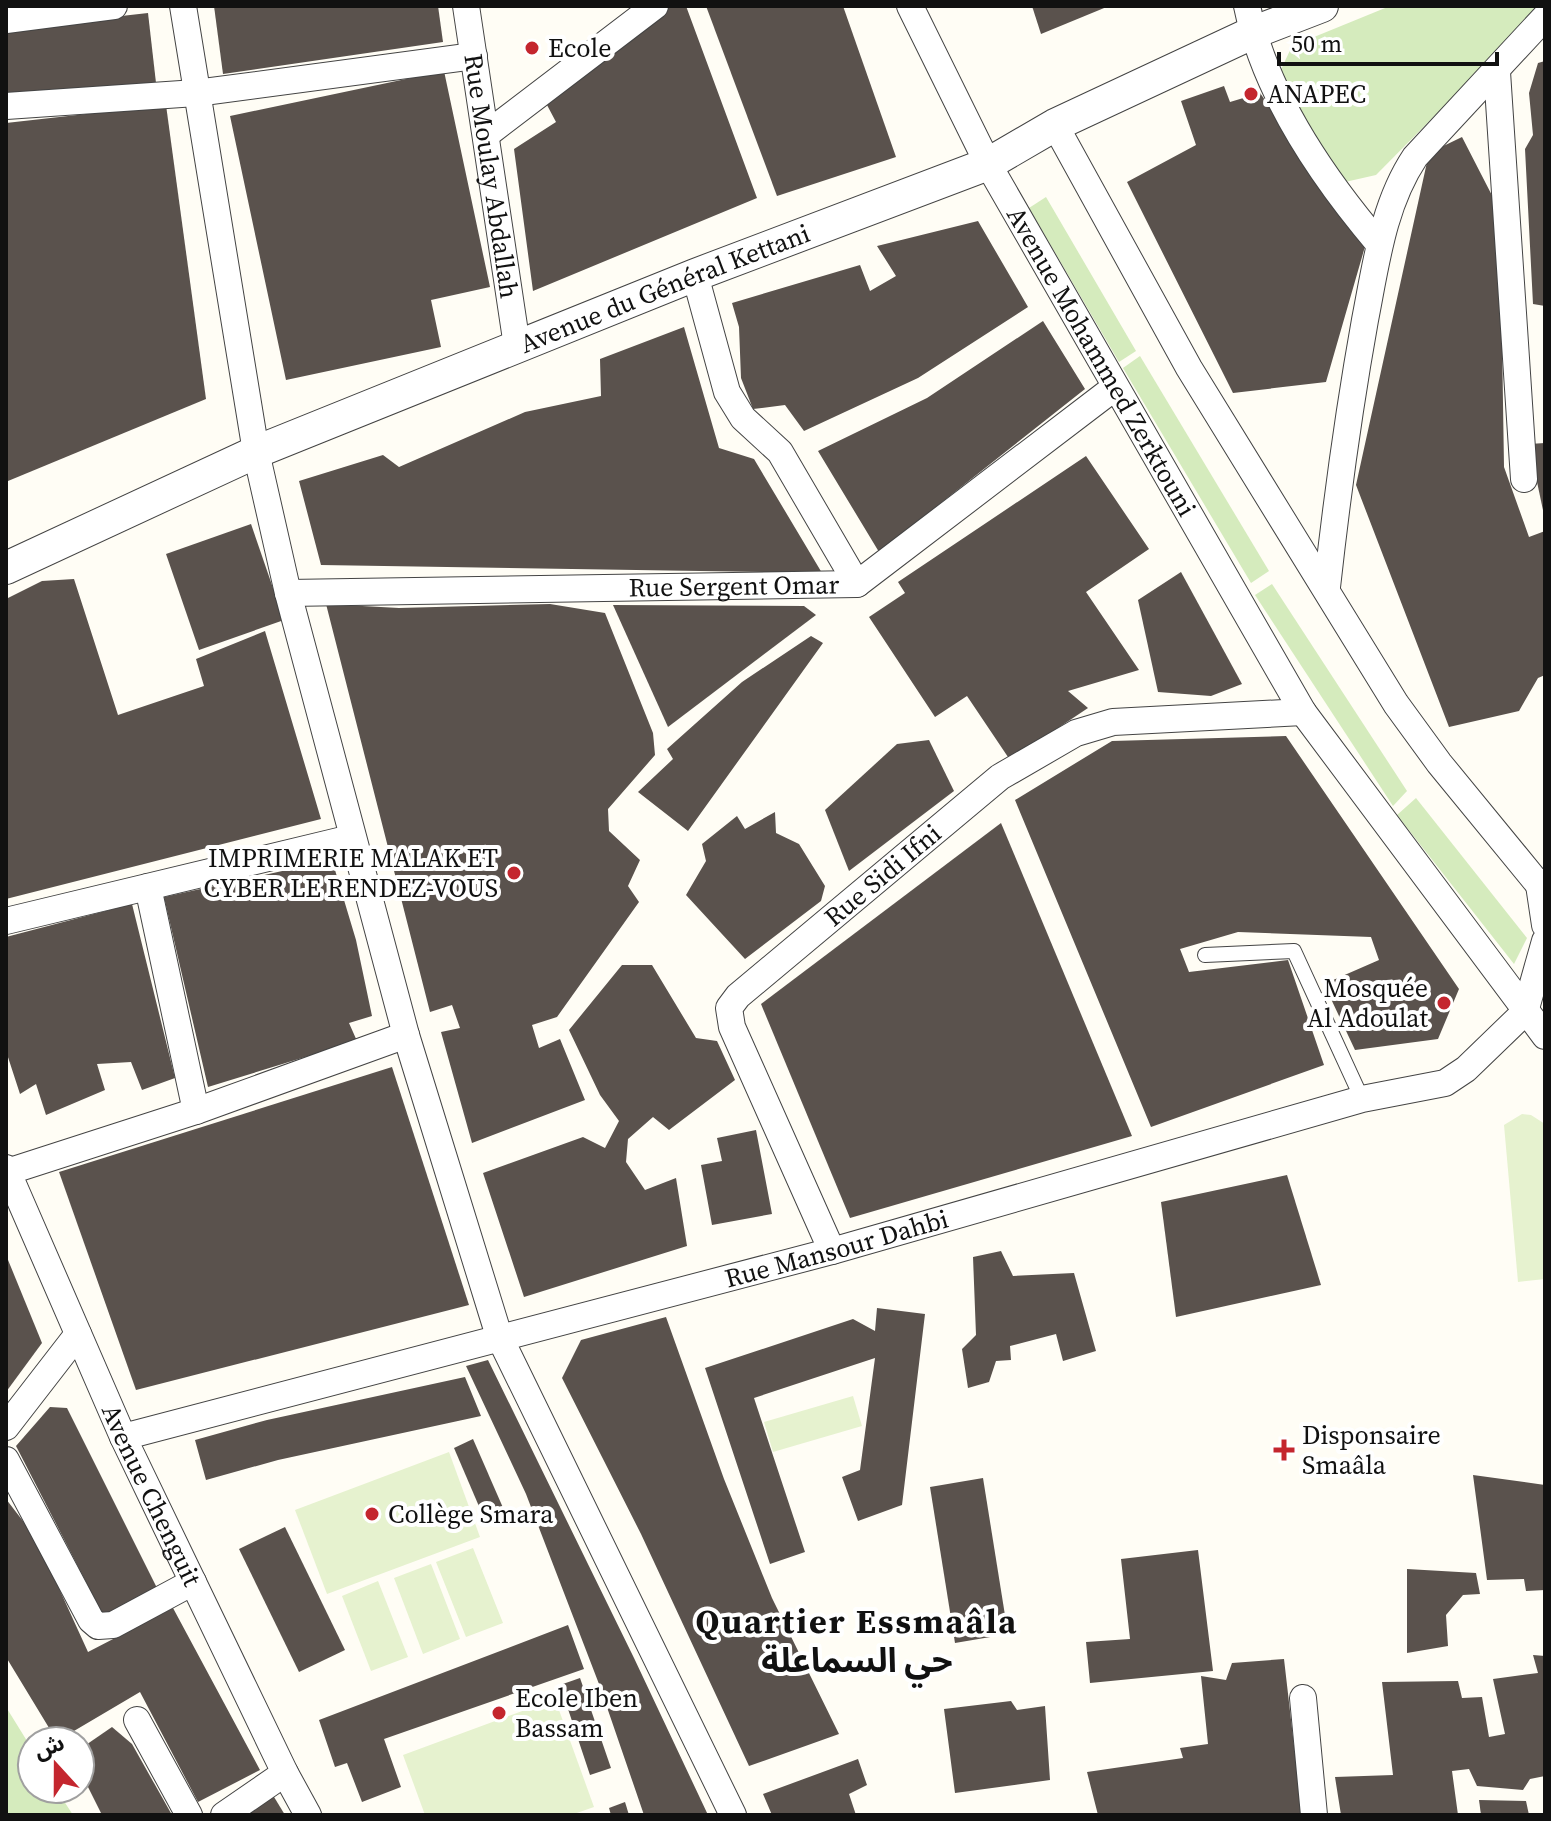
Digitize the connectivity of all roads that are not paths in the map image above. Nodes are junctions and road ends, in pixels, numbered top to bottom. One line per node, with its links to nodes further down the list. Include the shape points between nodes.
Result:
1 (114, 6): 9 (street)
2 (183, 6): 12 (street)
3 (466, 6): 10 (street, Rue Moulay Abdallah)
4 (655, 6): 15 (street)
5 (910, 6): 16 (street, Avenue Mohammed Zerktouni)
6 (1322, 6): 8 (street, Avenue du Général Kettani)
7 (1545, 17): 11 (street)
8 (1250, 19): 14 (street, Avenue du Général Kettani); 17 (street, via 1277,91 1327,178)
9 (6, 20)
10 (474, 56): 12 (street); 15 (street, Rue Moulay Abdallah)
11 (1497, 72): 17 (street, via 1415,157 1401,178); 22 (street)
12 (196, 93): 13 (street); 21 (street)
13 (6, 106)
14 (1055, 125): 16 (street, Avenue du Général Kettani); 25 (street, via 1189,368)
15 (487, 134): 19 (street, Rue Moulay Abdallah)
16 (988, 164): 18 (street, Avenue du Général Kettani); 20 (street, Avenue Mohammed Zerktouni)
17 (1379, 244): 25 (street, via 1344,438)
18 (695, 275): 19 (street, Avenue du Général Kettani); 24 (street, via 727,392 743,418 780,452)
19 (517, 346): 21 (street, Avenue du Général Kettani)
20 (1114, 388): 24 (street, Rue Sergent Omar); 27 (street, Avenue Mohammed Zerktouni)
21 (256, 452): 23 (street, Avenue du Général Kettani); 26 (street)
22 (1524, 479)
23 (6, 568)
24 (857, 584): 26 (street, Rue Sergent Omar)
25 (1327, 587): 29 (street, via 1396,704)
26 (288, 593): 28 (street)
27 (1303, 712): 35 (street, Avenue Mohammed Zerktouni); 41 (street, Rue Sidi Ifni, via 1113,722 1076,733 1000,777 738,996 729,1008 732,1027)
28 (351, 838): 30 (street); 36 (street)
29 (1542, 884): 32 (street)
30 (148, 887): 31 (street); 39 (street)
31 (6, 921)
32 (1545, 925)
33 (1545, 941): 35 (street)
34 (1205, 955): 38 (lane, via 1294,951)
35 (1525, 1012): 37 (street); 38 (street, Rue Mansour Dahbi, via 1445,1083)
36 (406, 1035): 39 (street); 43 (street)
37 (1545, 1036)
38 (1362, 1099): 41 (street, Rue Mansour Dahbi)
39 (196, 1111): 40 (street)
40 (7, 1170): 42 (street, Avenue Chenguit)
41 (832, 1251): 43 (street, Rue Mansour Dahbi)
42 (78, 1334): 44 (street); 45 (street, Avenue Chenguit)
43 (499, 1336): 45 (street, Rue Mansour Dahbi); 54 (street)
44 (6, 1427)
45 (123, 1437): 47 (street, Avenue Chenguit)
46 (6, 1460): 47 (street, via 98,1626 113,1625)
47 (193, 1582): 50 (street, Avenue Chenguit)
48 (1303, 1698): 55 (street)
49 (137, 1720): 51 (street)
50 (285, 1773): 52 (street); 53 (street, Avenue Chenguit)
51 (189, 1815)
52 (224, 1815)
53 (308, 1815)
54 (733, 1815)
55 (1314, 1815)

